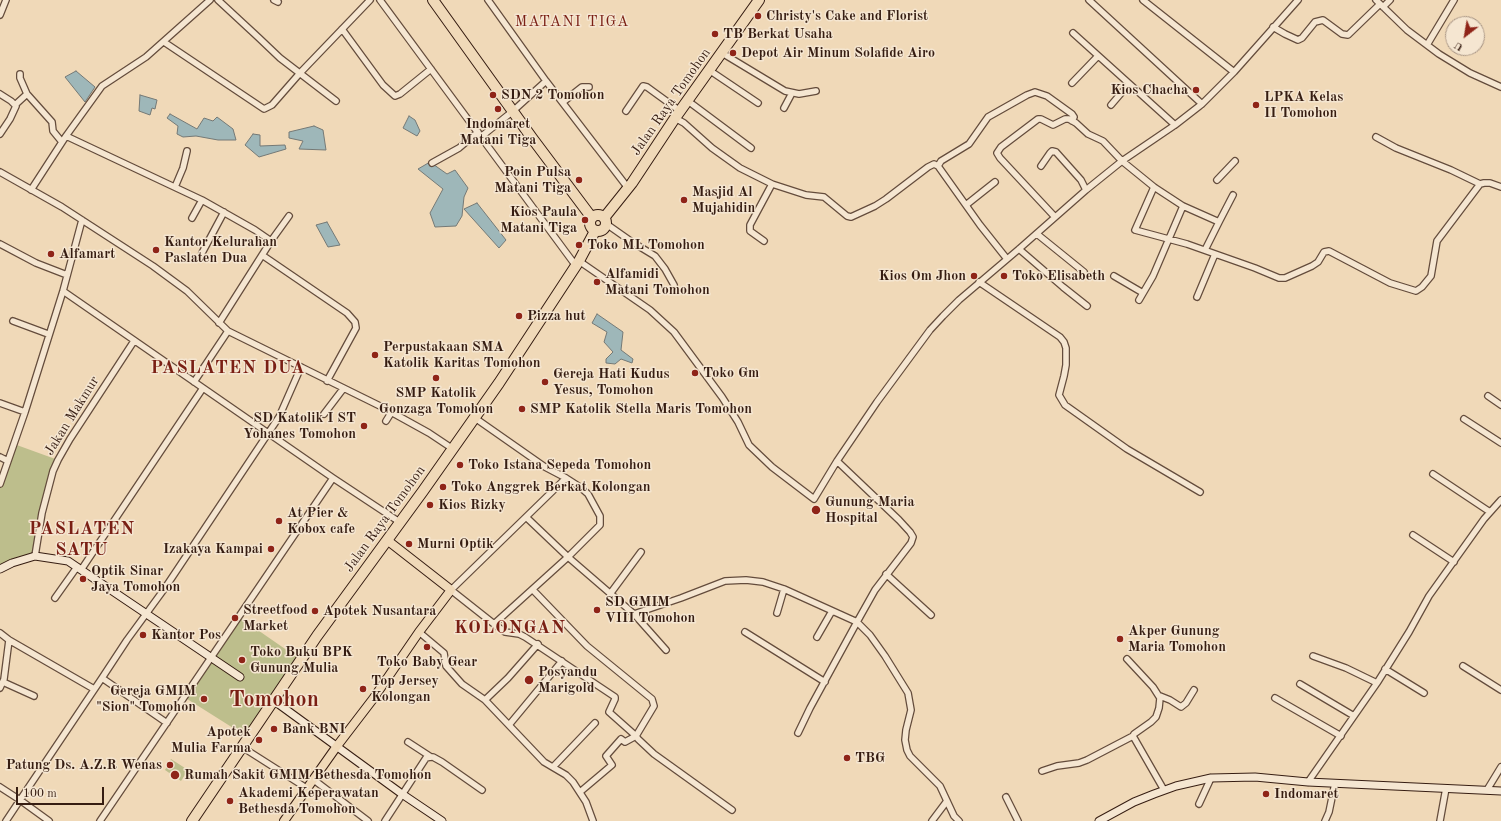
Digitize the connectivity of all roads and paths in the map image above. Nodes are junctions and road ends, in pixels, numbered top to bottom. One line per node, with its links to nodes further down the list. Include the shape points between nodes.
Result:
1 (6, 0): 15 (street)
2 (210, 0): 19 (street)
3 (218, 0): 26 (street, via 280,58)
4 (370, 0): 17 (street)
5 (380, 0): 23 (street)
6 (433, 0): 45 (highway)
7 (488, 0): 28 (street)
8 (759, 0): 21 (highway, Jalan Raya Tomohon)
9 (1089, 0): 41 (street)
10 (1298, 0): 16 (street)
11 (1390, 0): 14 (street)
12 (1454, 0): 20 (street)
13 (1146, 1): 25 (street)
14 (1380, 4): 16 (street, via 1348,35 1342,34 1323,20 1315,22 1298,40); 20 (street)
15 (0, 15)
16 (1274, 27): 25 (street)
17 (342, 29): 23 (street, via 382,85 395,96); 26 (street)
18 (1073, 33): 22 (street)
19 (164, 42): 26 (street, via 264,108 272,105); 52 (street, via 102,86)
20 (1427, 45): 32 (street, via 1470,73)
21 (722, 52): 24 (highway, Jalan Raya Tomohon); 34 (street, via 769,82)
22 (1098, 56): 29 (street); 30 (street)
23 (431, 69): 51 (street)
24 (709, 70): 38 (highway, Jalan Raya Tomohon); 40 (street)
25 (1234, 72): 41 (street)
26 (300, 73): 37 (street)
27 (20, 74): 36 (street)
28 (546, 80): 39 (street); 45 (street)
29 (1072, 82)
30 (1129, 84): 43 (street); 49 (street)
31 (589, 87): 39 (street, via 582,87)
32 (1501, 87)
33 (816, 91): 34 (street)
34 (792, 93): 44 (street)
35 (0, 94): 42 (street)
36 (27, 94): 42 (street); 54 (street, via 52,122 53,131)
37 (336, 100)
38 (688, 101): 47 (highway, Jalan Raya Tomohon); 55 (street)
39 (563, 102): 70 (street)
40 (758, 103)
41 (1202, 104): 49 (street)
42 (15, 105): 50 (street)
43 (1111, 105)
44 (784, 108)
45 (513, 111): 51 (street); 81 (highway)
46 (626, 111): 47 (street, via 643,86)
47 (678, 115): 65 (street, via 712,148 740,168); 70 (highway, Jalan Raya Tomohon)
48 (1072, 121): 57 (street, via 1088,134 1103,141); 60 (street, via 1072,114 1047,96 1035,92 988,117 969,144 941,161); 79 (street, via 1065,119 1053,125 1041,119 1036,120 1000,147 997,153)
49 (1175, 125): 57 (street)
50 (0, 134)
51 (480, 134): 59 (street); 97 (street)
52 (66, 136): 54 (street); 67 (street)
53 (1376, 137): 66 (street)
54 (62, 142): 71 (street)
55 (751, 148)
56 (186, 151): 67 (street, via 183,168)
57 (1122, 161): 68 (street); 72 (street)
58 (1235, 162): 63 (street)
59 (432, 163)
60 (938, 166): 65 (street, via 934,164 928,167 886,199 850,216 843,214 824,197 797,193); 75 (street)
61 (1040, 166): 72 (street, via 1052,151 1056,152 1081,180)
62 (0, 172): 71 (street)
63 (1217, 180)
64 (995, 182): 75 (street)
65 (772, 184): 89 (street, via 750,225 750,230)
66 (1480, 184): 69 (street, via 1490,183); 94 (street, via 1437,241 1431,276 1416,291 1390,283 1327,251 1315,265 1282,278)
67 (175, 187): 74 (street)
68 (1154, 187): 76 (street); 87 (street, via 1135,230)
69 (1501, 187)
70 (628, 188): 83 (highway, Jalan Raya Tomohon)
71 (31, 190): 82 (street)
72 (1086, 190): 79 (street)
73 (1233, 195): 84 (street)
74 (202, 200): 77 (street); 80 (street)
75 (966, 205): 96 (street)
76 (1183, 206): 84 (street); 87 (street)
77 (224, 212): 88 (street); 93 (street)
78 (289, 216): 88 (street)
79 (1055, 217): 86 (street)
80 (192, 218)
81 (592, 218): 83 (highway, via 598,216); 85 (highway, via 590,224)
82 (82, 220): 99 (street); 109 (street, via 187,291)
83 (605, 220): 85 (highway, Jalan Raya Tomohon, via 604,229); 102 (street, via 632,242 656,256)
84 (1219, 222): 92 (street)
85 (595, 231): 97 (highway, Jalan Raya Tomohon)
86 (1037, 234): 91 (street); 98 (street)
87 (1168, 239): 92 (street); 104 (street)
88 (271, 241): 95 (street)
89 (764, 241)
90 (0, 244): 99 (street)
91 (1019, 249): 96 (street); 107 (street)
92 (1205, 250): 94 (street)
93 (202, 253)
94 (1215, 254): 105 (street)
95 (262, 255): 109 (street); 114 (street, via 347,313 355,322 356,328)
96 (1007, 259): 101 (street)
97 (578, 263): 124 (highway, Jalan Raya Tomohon); 132 (street, via 650,310 674,332 732,412 749,445 772,467 814,499)
98 (1084, 272)
99 (67, 276): 103 (street)
100 (1114, 276): 104 (street)
101 (979, 282): 132 (street, via 930,330); 137 (street, via 1064,342 1066,365 1058,395 1065,405 1127,449)
102 (674, 285)
103 (63, 291): 111 (street); 112 (street)
104 (1143, 293): 106 (street)
105 (1197, 297)
106 (1139, 300)
107 (1087, 306)
108 (13, 321): 111 (street)
109 (218, 323): 110 (street)
110 (228, 331): 113 (street); 115 (street)
111 (48, 334): 121 (street)
112 (134, 341): 115 (street); 145 (street, Jakan Makmur, via 58,460 42,513)
113 (301, 367): 114 (street); 127 (street, via 282,412)
114 (327, 381): 117 (street)
115 (194, 382): 116 (street)
116 (203, 388): 127 (street); 148 (street)
117 (343, 388): 122 (street); 123 (street)
118 (1488, 396): 120 (street)
119 (0, 404): 121 (street)
120 (1501, 405)
121 (25, 412): 131 (street)
122 (391, 413): 126 (street); 129 (street)
123 (324, 414)
124 (475, 418): 129 (highway, Jalan Raya Tomohon); 135 (street, via 535,460)
125 (1464, 419): 128 (street)
126 (386, 421)
127 (268, 432): 134 (street); 157 (street)
128 (1501, 443)
129 (453, 449): 141 (highway, Jalan Raya Tomohon)
130 (0, 457): 131 (street)
131 (8, 461): 136 (street)
132 (837, 461): 150 (street, via 912,535 911,543)
133 (1433, 474): 139 (street)
134 (333, 478): 141 (street); 170 (street)
135 (566, 478): 140 (street); 146 (street, via 588,494 601,522)
136 (0, 484)
137 (1200, 492)
138 (1501, 500): 139 (street)
139 (1490, 512): 147 (street)
140 (526, 517): 146 (street); 152 (street)
141 (401, 522): 143 (highway, Jalan Raya Tomohon)
142 (1413, 535): 147 (street)
143 (387, 540): 152 (main road); 190 (highway, Jalan Raya Tomohon)
144 (641, 552): 154 (street)
145 (35, 556): 148 (main road, via 68,560); 149 (main road)
146 (568, 557): 153 (street); 154 (street)
147 (1454, 562): 175 (street, via 1429,596)
148 (79, 568): 155 (street); 157 (main road)
149 (0, 570)
150 (886, 574): 160 (street); 161 (street)
151 (784, 589): 156 (street); 158 (street); 159 (street, via 762,582 725,581)
152 (452, 590): 162 (street); 163 (main road)
153 (533, 590): 162 (street); 197 (street, via 586,646 652,700 654,706)
154 (610, 594): 159 (street)
155 (55, 598)
156 (832, 611): 161 (street); 166 (street)
157 (146, 613): 170 (main road); 177 (street)
158 (776, 613)
159 (634, 614): 169 (street)
160 (931, 615)
161 (856, 622): 179 (street); 222 (street, via 870,635 908,693 911,710 905,740 907,750 915,762 940,786)
162 (494, 624): 168 (street, via 504,632 519,634)
163 (419, 632): 191 (street, via 444,653 449,671 462,684); 201 (main road)
164 (745, 632): 179 (street)
165 (0, 633): 167 (street)
166 (817, 637)
167 (9, 640): 178 (street); 183 (street)
168 (538, 644): 173 (street); 191 (street)
169 (666, 650)
170 (211, 656): 176 (main road); 193 (street)
171 (1313, 656): 180 (street)
172 (1127, 658): 188 (street)
173 (562, 661): 195 (street); 197 (street, via 615,697 609,712)
174 (1463, 666): 185 (street)
175 (1385, 669): 180 (street); 186 (street)
176 (240, 677)
177 (102, 678): 183 (street); 193 (street)
178 (3, 682): 182 (street); 187 (street)
179 (825, 682): 196 (street)
180 (1377, 683): 192 (street)
181 (1300, 684): 192 (street)
182 (0, 688)
183 (94, 689): 221 (street)
184 (1194, 690): 188 (street, via 1181,707)
185 (1501, 690)
186 (1424, 693)
187 (34, 696)
188 (1160, 696): 198 (street, via 1156,717)
189 (1275, 698): 199 (street)
190 (273, 700): 201 (main road); 202 (highway, Jalan Raya Tomohon)
191 (486, 700): 195 (street)
192 (1354, 716): 199 (street)
193 (167, 723): 227 (street)
194 (595, 723): 204 (street)
195 (509, 725): 204 (street, via 544,762)
196 (798, 733)
197 (636, 736): 218 (street, via 625,742 621,740 606,756 612,765); 224 (street, via 648,749)
198 (1133, 736): 206 (street, via 1087,760); 215 (street)
199 (1341, 736): 209 (street)
200 (408, 742): 203 (street)
201 (337, 746): 208 (main road); 219 (main road)
202 (242, 747): 213 (street); 228 (highway, Jalan Raya Tomohon)
203 (431, 757): 214 (street); 219 (street, via 426,758)
204 (552, 767): 218 (street, via 566,775)
205 (1501, 767): 216 (street)
206 (1042, 772)
207 (1211, 778): 209 (main road, via 1238,777); 215 (main road); 223 (street)
208 (314, 780): 213 (main road); 230 (street)
209 (1308, 782): 210 (main road)
210 (1335, 783): 212 (main road); 238 (street)
211 (0, 787): 221 (street)
212 (1446, 788): 216 (main road); 239 (street)
213 (308, 789): 229 (main road)
214 (482, 790)
215 (1164, 790): 237 (main road, via 1134,802)
216 (1487, 790): 217 (main road)
217 (1501, 791)
218 (580, 792): 233 (street)
219 (402, 794): 231 (street); 232 (main road)
220 (1006, 797): 236 (street)
221 (20, 800): 225 (street); 226 (street)
222 (947, 801): 234 (street); 235 (street)
223 (1199, 804)
224 (732, 810)
225 (6, 821)
226 (49, 821)
227 (100, 821)
228 (192, 821)
229 (284, 821)
230 (368, 821)
231 (385, 821)
232 (442, 821)
233 (593, 821)
234 (932, 821)
235 (959, 821)
236 (1018, 821)
237 (1099, 821)
238 (1325, 821)
239 (1440, 821)

